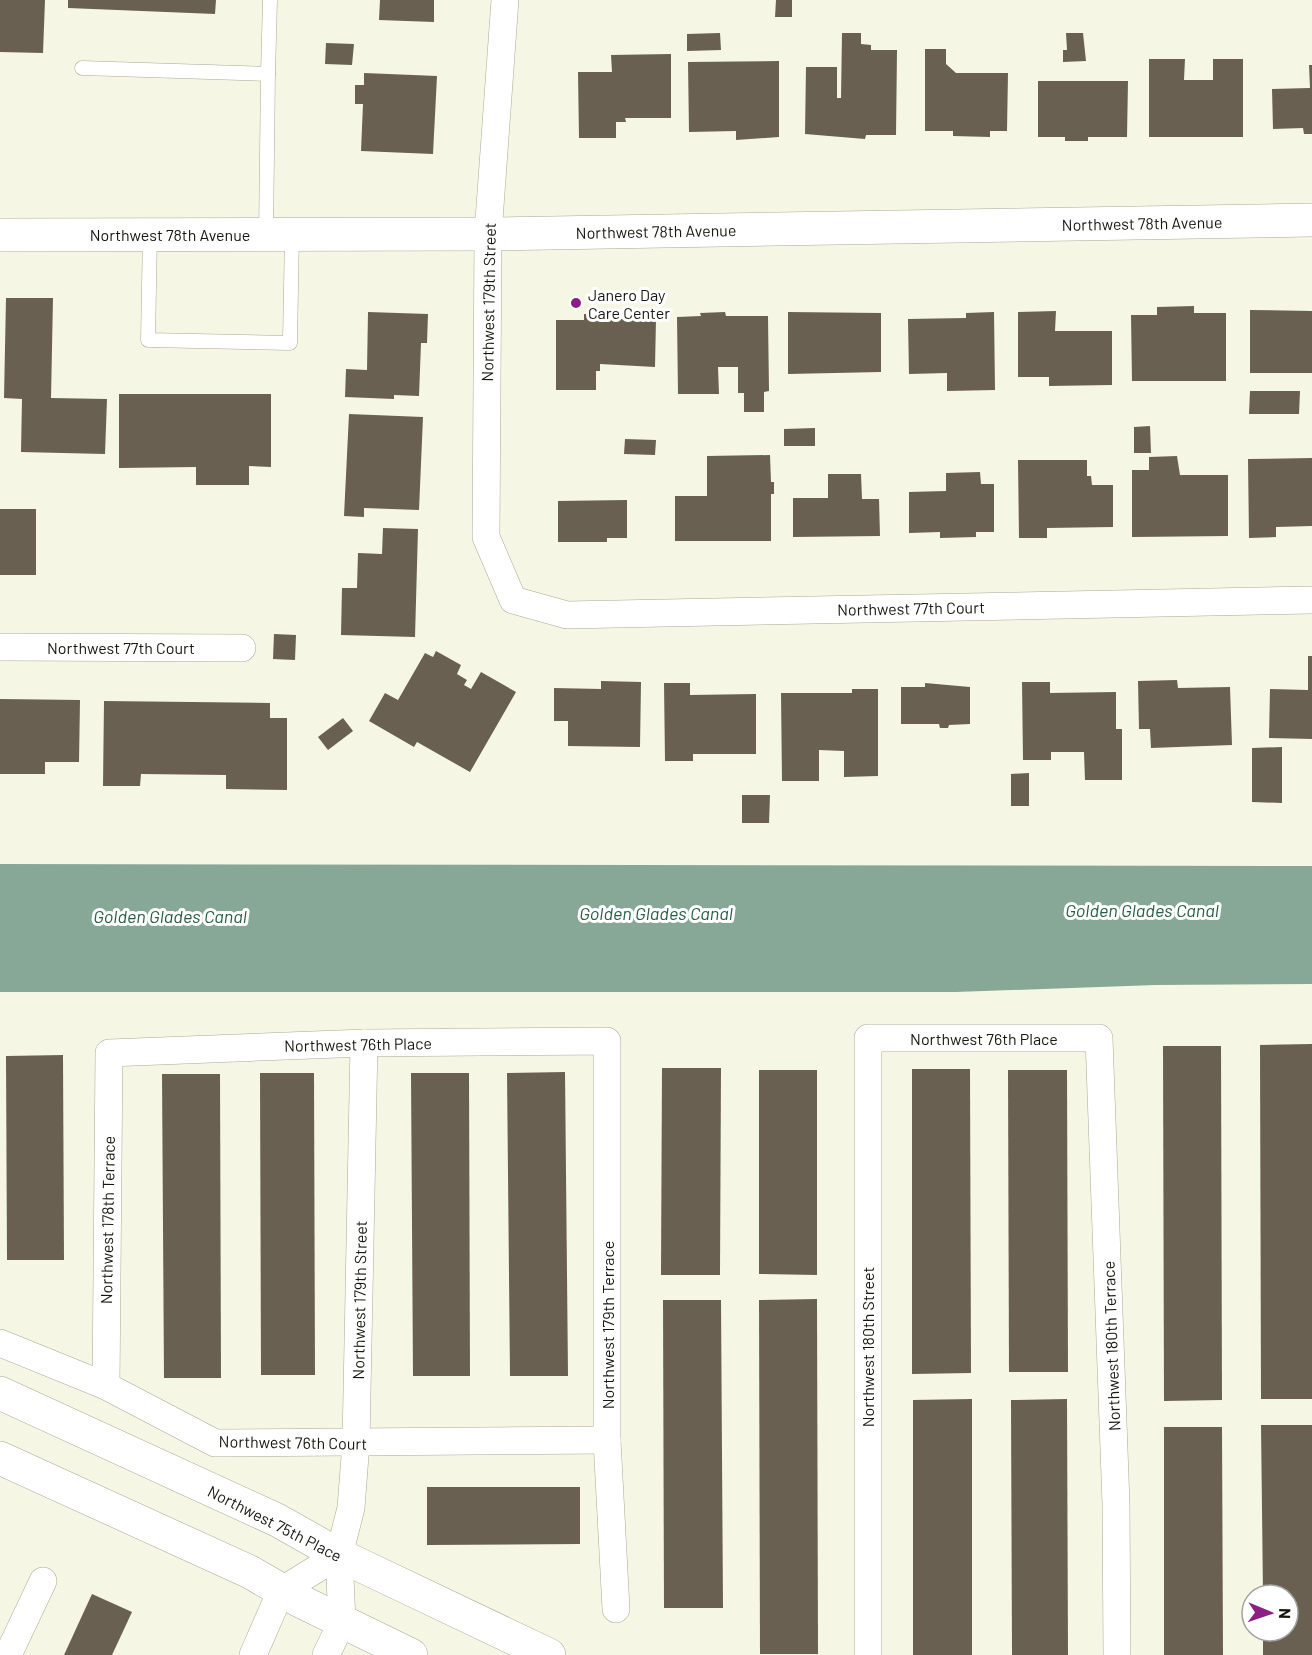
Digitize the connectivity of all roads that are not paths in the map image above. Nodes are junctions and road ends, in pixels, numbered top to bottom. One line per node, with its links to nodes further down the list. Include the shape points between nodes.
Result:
1 (270, 0): 4 (lane)
2 (505, 0): 8 (street, Northwest 179th Street)
3 (82, 68): 4 (lane)
4 (268, 74): 7 (lane)
5 (1312, 220): 8 (street, Northwest 78th Avenue)
6 (150, 234): 7 (street, Northwest 78th Avenue); 7 (lane, via 148,340 290,343); 9 (street, Northwest 78th Avenue)
7 (279, 234): 8 (street, Northwest 78th Avenue)
8 (488, 234): 10 (street, Northwest 179th Street, via 486,537)
9 (0, 235)
10 (513, 600): 11 (street, Northwest 77th Court, via 567,615)
11 (1312, 600)
12 (0, 647): 13 (street, Northwest 77th Court)
13 (242, 648)
14 (868, 1038): 15 (street, Northwest 76th Place); 35 (street, Northwest 180th Street)
15 (1099, 1038): 36 (street, Northwest 180th Terrace, via 1115,1471)
16 (607, 1041): 17 (street, Northwest 76th Place); 22 (street, Northwest 179th Terrace)
17 (363, 1043): 18 (street, Northwest 76th Place); 23 (street, Northwest 179th Street)
18 (109, 1053): 20 (street, Northwest 178th Terrace)
19 (0, 1342): 20 (street, Northwest 76th Court)
20 (106, 1386): 23 (street, Northwest 76th Court, via 215,1443)
21 (0, 1393): 25 (street, Northwest 75th Place, via 277,1520)
22 (607, 1440): 23 (street, Northwest 76th Court); 28 (street, Northwest 179th Terrace)
23 (356, 1443): 25 (street, Northwest 179th Street, via 351,1508)
24 (0, 1458): 27 (street)
25 (339, 1555): 27 (street); 29 (street, Northwest 179th Street); 34 (street, Northwest 75th Place)
26 (44, 1581): 30 (street)
27 (281, 1590): 29 (street); 31 (street)
28 (616, 1609)
29 (342, 1622): 32 (street, Northwest 179th Street); 33 (street)
30 (8, 1655)
31 (253, 1655)
32 (326, 1655)
33 (411, 1655)
34 (549, 1655)
35 (868, 1655)
36 (1117, 1655)

